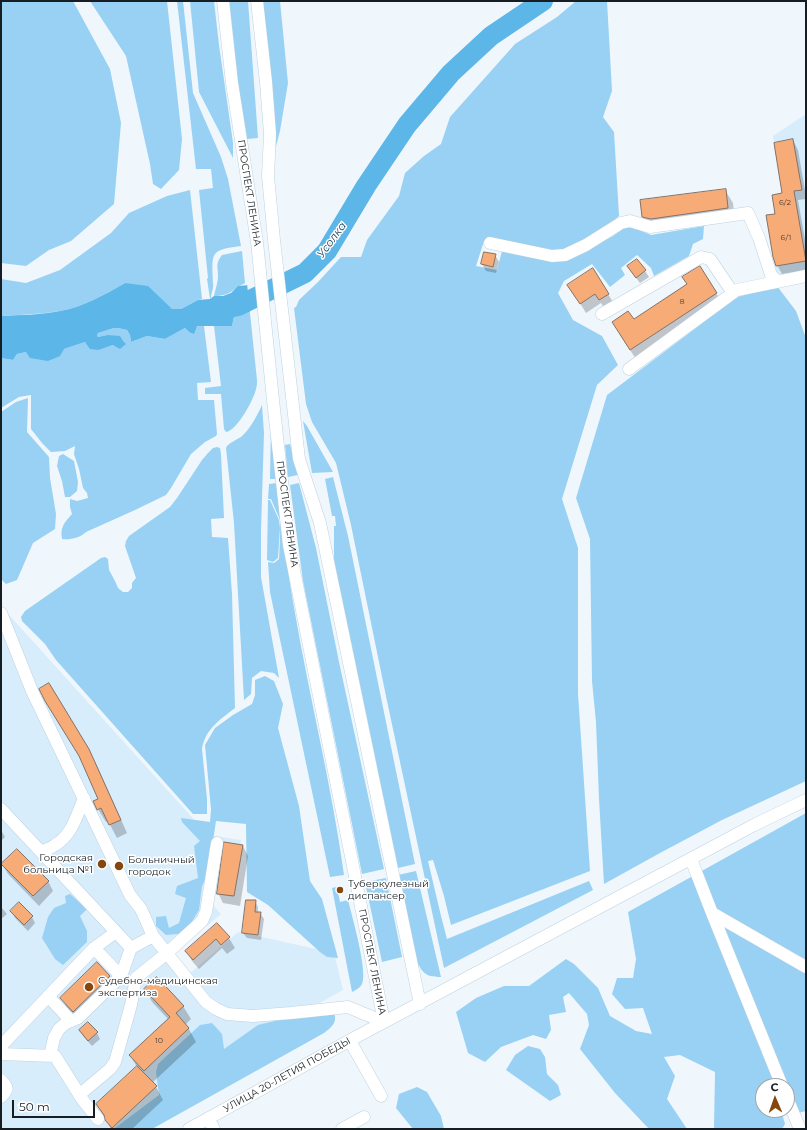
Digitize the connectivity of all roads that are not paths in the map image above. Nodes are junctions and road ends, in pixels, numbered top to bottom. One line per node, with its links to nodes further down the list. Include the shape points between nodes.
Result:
1 (223, 1): 28 (street, ПРОСПЕКТ ЛЕНИНА, via 232,83 257,242 289,545)
2 (257, 1): 26 (street, ПРОСПЕКТ ЛЕНИНА, via 270,126 268,176 274,240 300,459 320,524)
3 (490, 243): 5 (street, via 552,256 565,255 586,245 621,222 630,221 650,227 748,213 772,275)
4 (806, 276): 5 (street)
5 (778, 282): 6 (street)
6 (733, 293): 7 (street, via 710,258 701,257); 8 (street)
7 (602, 314)
8 (629, 369)
9 (1, 613): 10 (street, via 32,691)
10 (84, 798): 14 (street, via 68,834 56,845); 18 (street, via 130,895 141,909)
11 (806, 800): 15 (street, УЛИЦА 20-ЛЕТИЯ ПОБЕДЫ)
12 (1, 809): 14 (street)
13 (217, 843): 21 (street, via 206,912 202,921)
14 (41, 852): 17 (street)
15 (691, 859): 16 (street); 26 (street, УЛИЦА 20-ЛЕТИЯ ПОБЕДЫ)
16 (712, 913): 22 (street); 33 (street)
17 (116, 932): 19 (street); 20 (street)
18 (153, 936): 20 (street); 21 (street)
19 (94, 948): 23 (street); 25 (street)
20 (131, 948): 23 (street)
21 (167, 953): 24 (street); 28 (street, via 206,1002 227,1014 253,1016 348,1007)
22 (806, 967)
23 (123, 970): 24 (street); 27 (street, via 78,1018)
24 (136, 978): 35 (street, via 115,1062)
25 (48, 996): 27 (street); 30 (street)
26 (420, 1004): 28 (street, УЛИЦА 20-ЛЕТИЯ ПОБЕДЫ)
27 (71, 1021): 32 (street, via 59,1029)
28 (384, 1022): 29 (street, УЛИЦА 20-ЛЕТИЯ ПОБЕДЫ)
29 (350, 1041): 36 (street); 40 (street, УЛИЦА 20-ЛЕТИЯ ПОБЕДЫ)
30 (1, 1046)
31 (1, 1054): 32 (street)
32 (50, 1056): 35 (street, via 55,1056)
33 (779, 1078)
34 (1, 1080): 37 (street, via 8,1088)
35 (79, 1095): 41 (street)
36 (381, 1096)
37 (1, 1097)
38 (364, 1117): 44 (street)
39 (795, 1117): 45 (street)
40 (208, 1118): 42 (street, УЛИЦА 20-ЛЕТИЯ ПОБЕДЫ); 43 (street)
41 (98, 1119)
42 (189, 1129)
43 (214, 1129)
44 (342, 1129)
45 (800, 1129)

